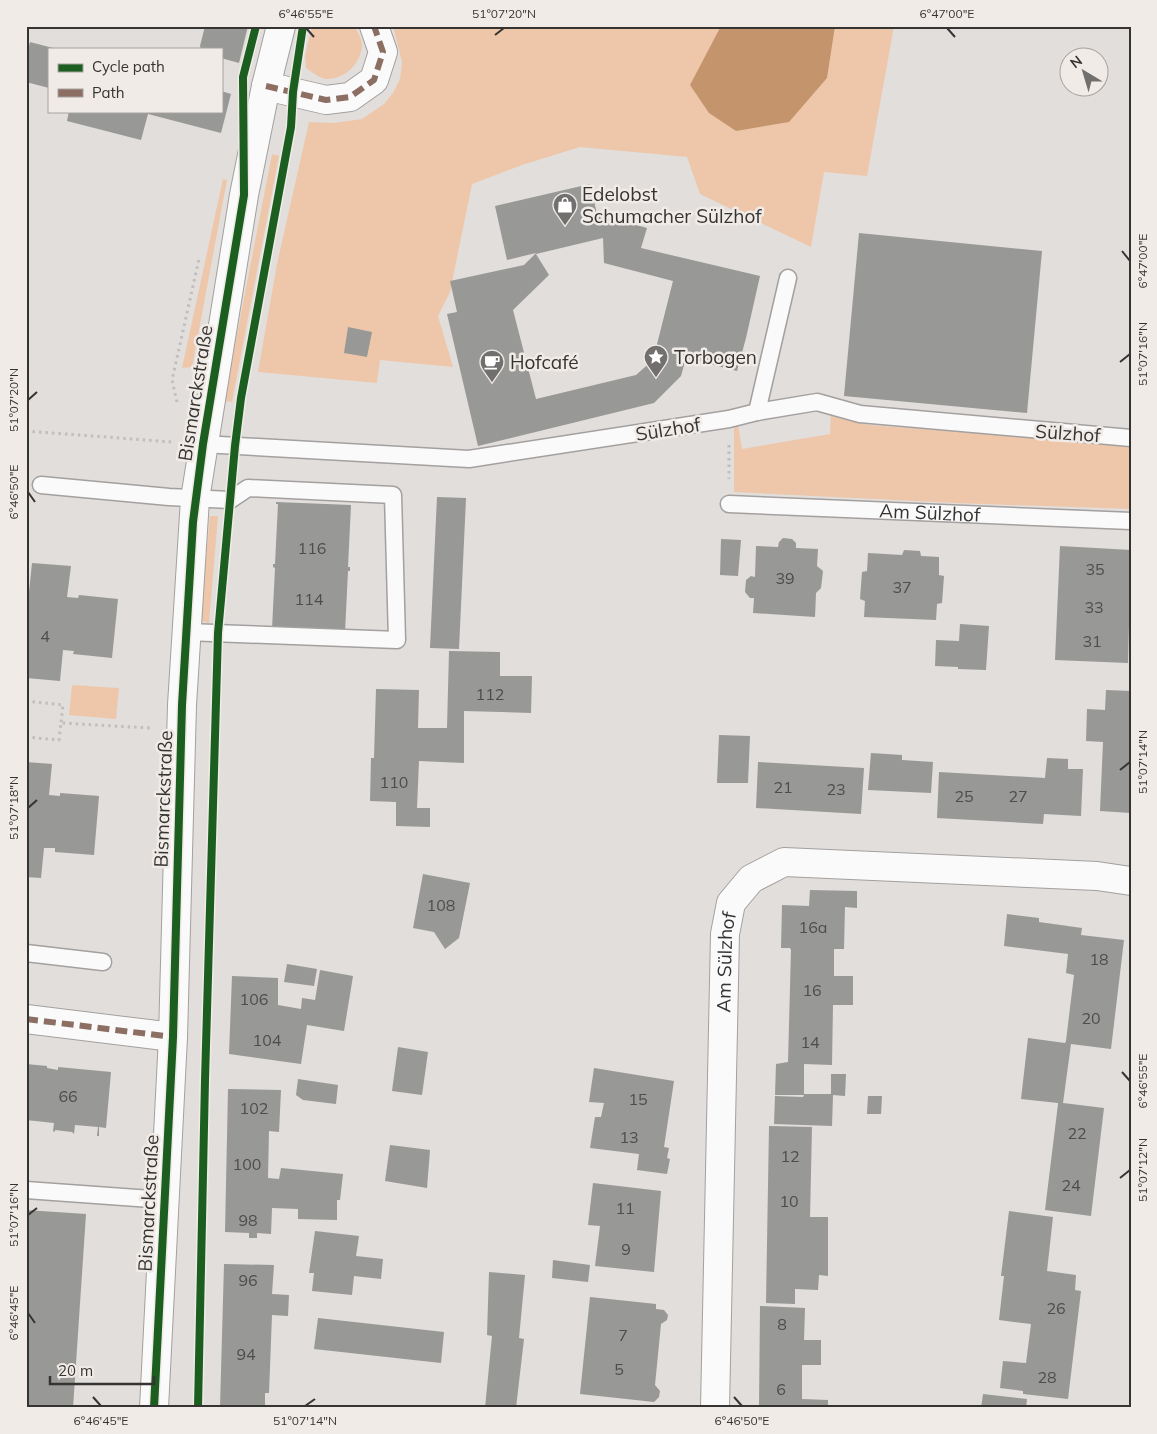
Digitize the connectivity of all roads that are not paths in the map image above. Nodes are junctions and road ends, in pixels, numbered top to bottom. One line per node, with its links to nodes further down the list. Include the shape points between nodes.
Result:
1 (281, 26): 3 (street, Bismarckstraße)
2 (374, 26): 3 (street, via 383,52 374,80 350,97 326,100)
3 (266, 86): 7 (street, Bismarckstraße)
4 (788, 278): 5 (lane)
5 (757, 412): 6 (lane, Sülzhof, via 817,402 860,414); 7 (lane, Sülzhof, via 729,420 469,459)
6 (1131, 438)
7 (203, 444): 9 (street, Bismarckstraße)
8 (41, 485): 9 (lane)
9 (195, 499): 12 (street, Bismarckstraße); 12 (lane, via 230,500 248,488 393,495 397,640)
10 (729, 504): 11 (lane, Am Sülzhof)
11 (1131, 520)
12 (186, 632): 17 (street, Bismarckstraße)
13 (1131, 881): 21 (street, Am Sülzhof, via 1097,876 784,862 751,880 731,903 725,934)
14 (26, 953): 15 (lane)
15 (103, 962)
16 (26, 1019): 17 (street)
17 (173, 1037): 19 (street, Bismarckstraße)
18 (26, 1190): 19 (lane)
19 (164, 1200): 20 (street, Bismarckstraße)
20 (154, 1408)
21 (715, 1408)

